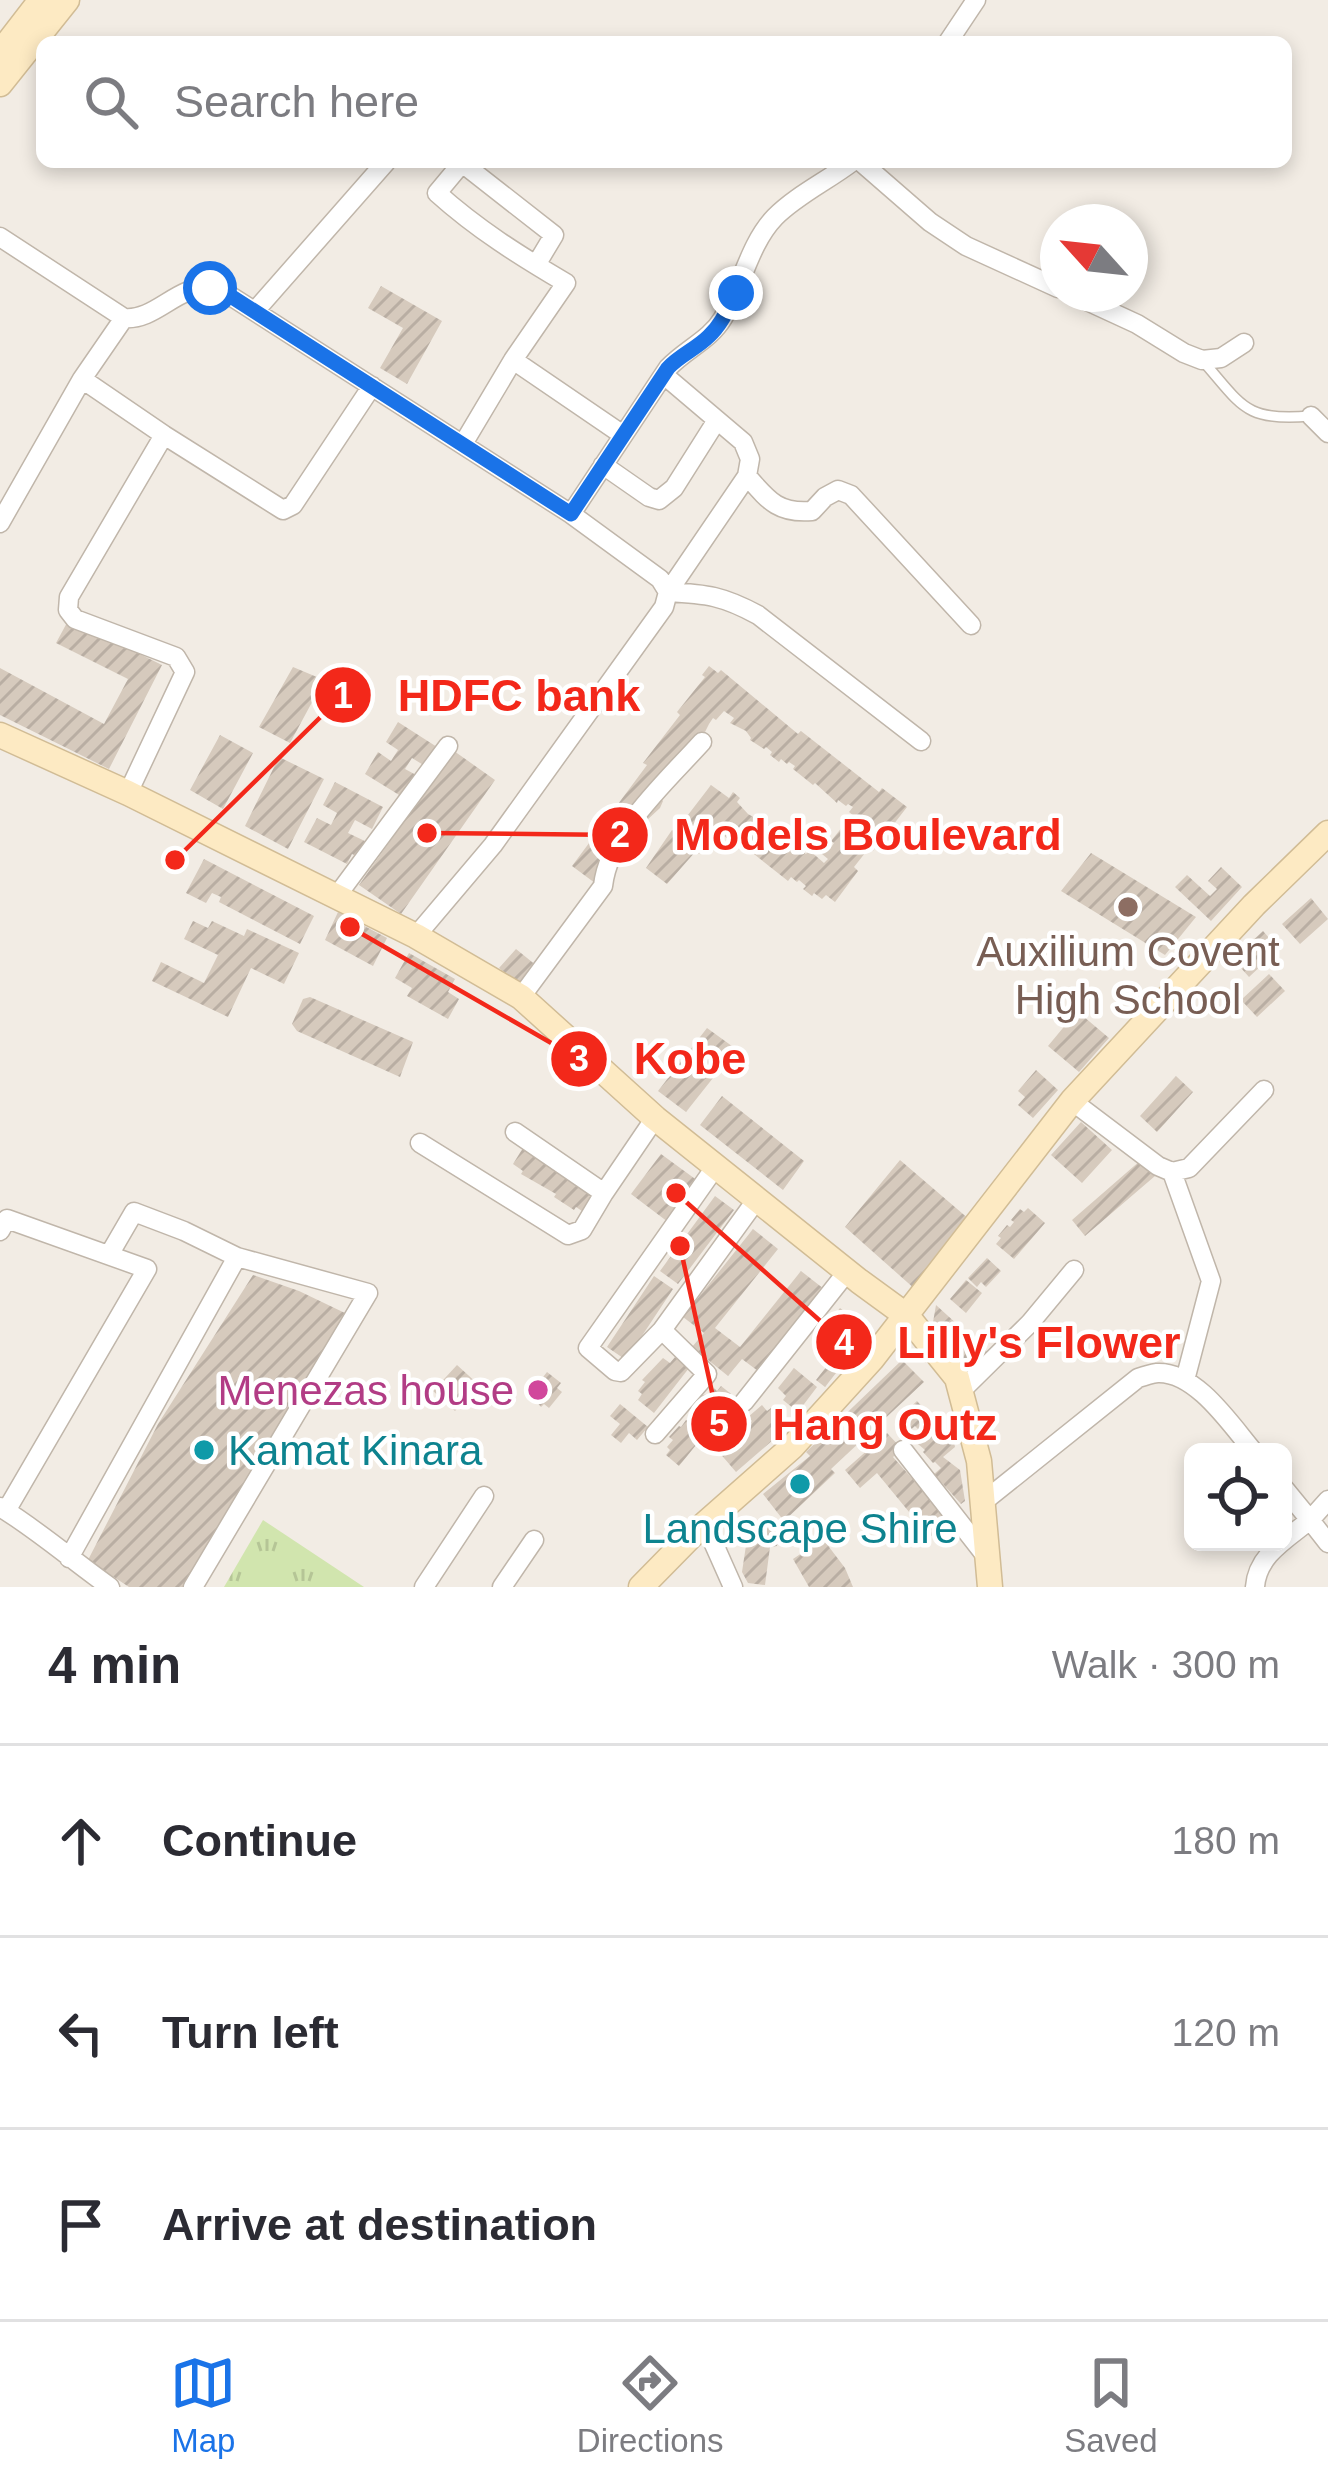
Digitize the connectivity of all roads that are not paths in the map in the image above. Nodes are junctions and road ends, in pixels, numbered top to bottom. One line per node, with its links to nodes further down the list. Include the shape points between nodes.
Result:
1 (40, 0): 7 (main road)
2 (67, 0): 4 (main road)
3 (976, 0): 5 (street)
4 (38, 36)
5 (952, 36)
6 (36, 39): 8 (main road)
7 (0, 53)
8 (0, 84)
9 (381, 168): 17 (street)
10 (459, 168): 15 (street, via 437,193)
11 (468, 168): 15 (street, via 554,235)
12 (844, 168): 23 (street, via 772,220 721,322)
13 (868, 168): 16 (street, via 966,246)
14 (0, 237): 19 (street)
15 (536, 265): 21 (street, via 566,283)
16 (1040, 280)
17 (255, 311): 19 (street, via 210,288 191,289); 25 (street)
18 (1111, 312): 22 (street)
19 (124, 318): 24 (street)
20 (1244, 343): 22 (street)
21 (513, 360): 30 (street); 31 (street)
22 (1202, 360): 26 (lane, via 1246,410 1278,419)
23 (664, 375): 27 (street); 30 (street)
24 (82, 379): 29 (street); 35 (street)
25 (372, 386): 29 (street, via 283,510); 31 (street)
26 (1311, 416): 28 (street)
27 (717, 419): 32 (street, via 659,500); 33 (street, via 743,442)
28 (1328, 433)
29 (164, 435): 42 (street, via 69,597 75,619 176,658 184,672)
30 (623, 435): 32 (street)
31 (463, 444): 34 (street)
32 (604, 465): 34 (street)
33 (747, 476): 36 (street); 37 (street, via 771,503 793,512 812,511 838,490 851,495)
34 (571, 514): 36 (street)
35 (0, 524)
36 (668, 592): 39 (street, via 730,599 758,615); 45 (street, via 494,845)
37 (971, 625)
38 (0, 735): 42 (main road)
39 (921, 741)
40 (702, 742): 46 (street, via 643,808 615,848 603,886)
41 (448, 746): 44 (street)
42 (128, 793): 44 (main road)
43 (1328, 833): 48 (main road)
44 (336, 897): 45 (main road)
45 (416, 936): 46 (main road)
46 (521, 997): 49 (main road)
47 (1264, 1090): 53 (street, via 1189,1168)
48 (1072, 1101): 53 (street); 61 (main road)
49 (655, 1118): 52 (main road); 54 (street)
50 (515, 1132): 54 (street)
51 (420, 1143): 54 (street, via 568,1235 582,1230)
52 (716, 1166): 55 (main road); 62 (street, via 587,1348 622,1372)
53 (1172, 1172): 63 (street, via 1211,1281)
54 (604, 1193)
55 (757, 1199): 60 (main road); 62 (street)
56 (0, 1231): 57 (street, via 7,1219)
57 (109, 1255): 58 (street, via 134,1212); 73 (street, via 147,1268)
58 (237, 1257): 78 (street); 82 (street, via 368,1293)
59 (1074, 1270): 64 (street)
60 (848, 1272): 61 (main road); 65 (street)
61 (907, 1316): 64 (main road); 75 (main road, via 792,1447)
62 (662, 1330): 66 (street, via 707,1373)
63 (1185, 1380): 67 (street); 72 (street, via 1161,1372 1138,1378)
64 (961, 1391): 72 (main road)
65 (744, 1402)
66 (655, 1434)
67 (1246, 1443)
68 (903, 1450): 79 (street)
69 (484, 1496): 83 (street)
70 (1292, 1498): 74 (street)
71 (1328, 1500): 74 (street)
72 (983, 1502): 79 (main road)
73 (3, 1509): 78 (street)
74 (1310, 1520): 77 (street); 87 (street, via 1259,1566)
75 (705, 1524): 80 (main road); 85 (street)
76 (534, 1540): 84 (street)
77 (1328, 1544)
78 (69, 1558): 81 (street)
79 (988, 1561): 86 (main road)
80 (645, 1585)
81 (110, 1587)
82 (193, 1587)
83 (424, 1587)
84 (502, 1587)
85 (733, 1587)
86 (991, 1587)
87 (1255, 1587)

